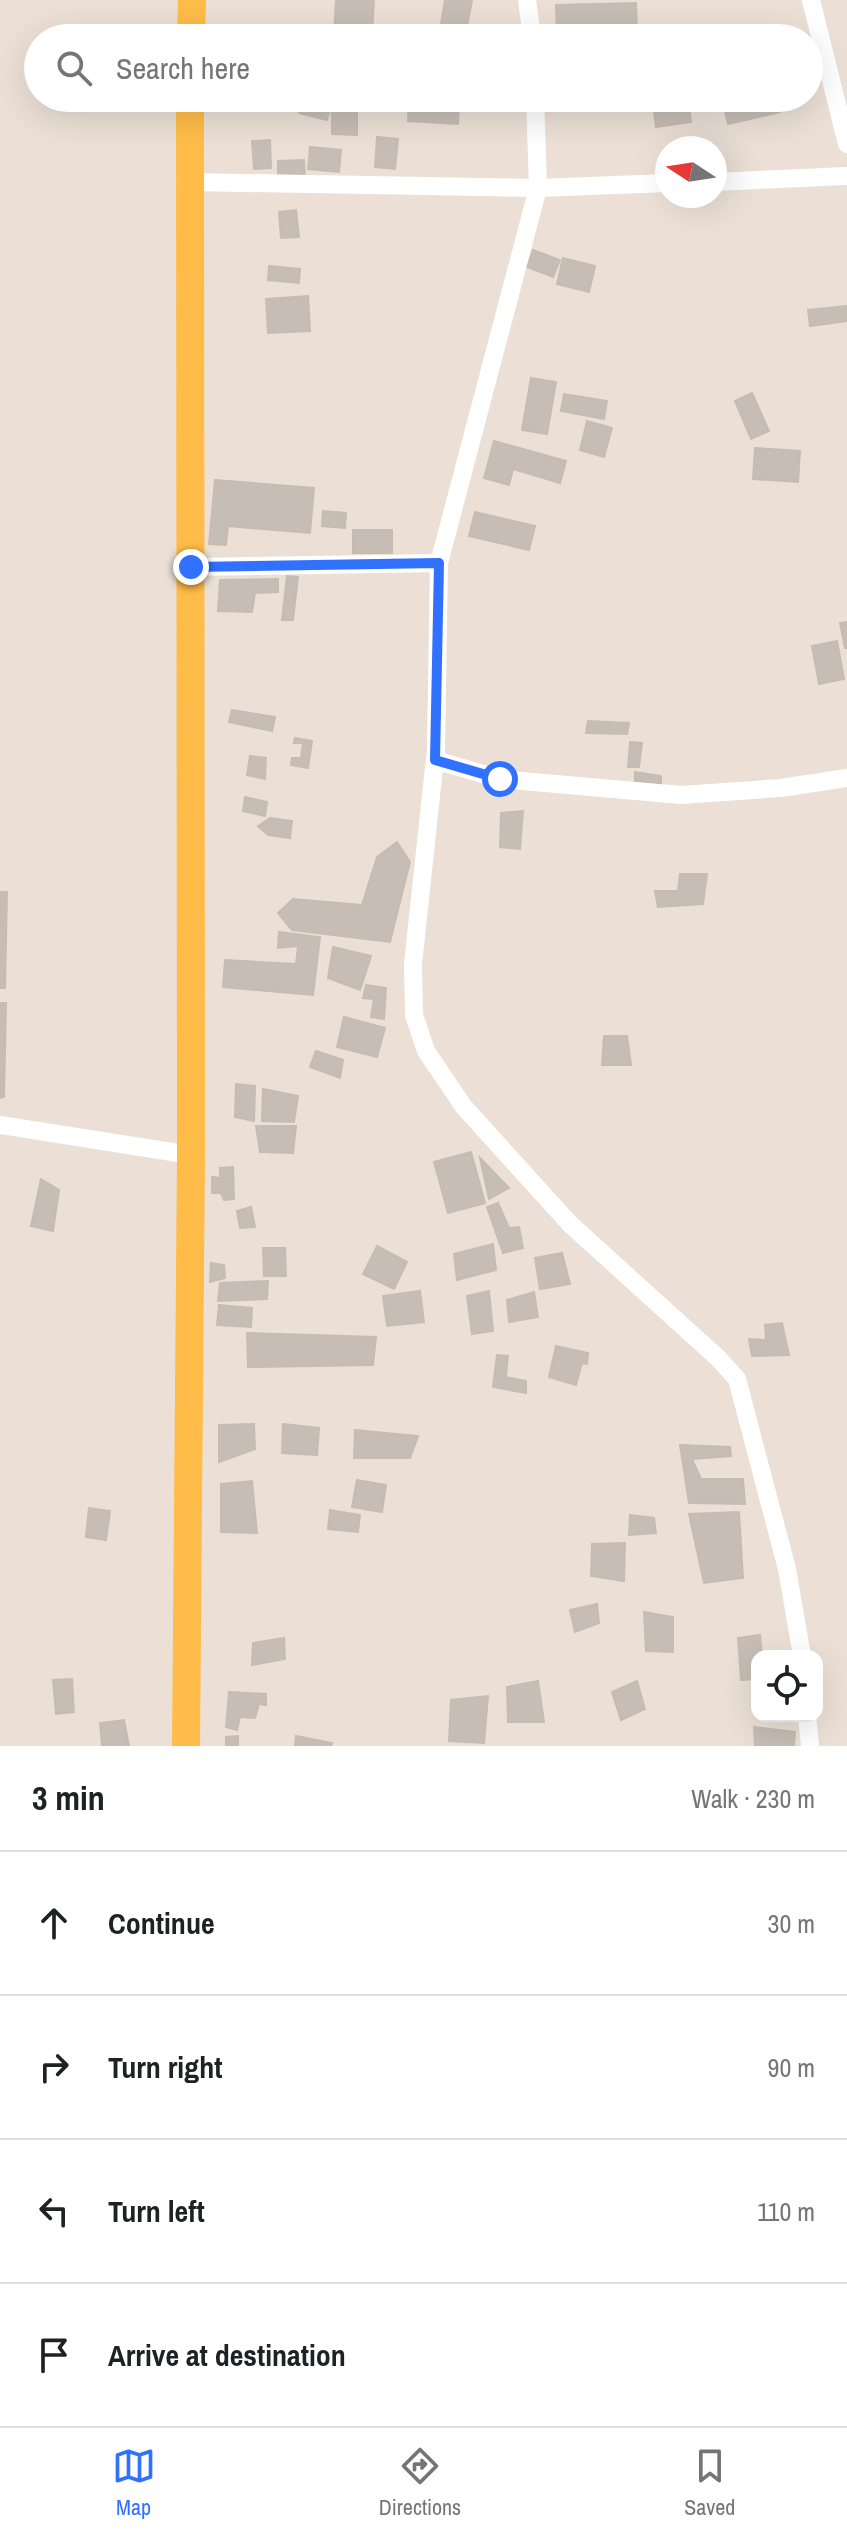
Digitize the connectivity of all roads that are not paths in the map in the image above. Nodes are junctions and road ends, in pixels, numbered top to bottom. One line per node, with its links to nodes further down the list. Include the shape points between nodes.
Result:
1 (192, 0): 4 (main road)
2 (527, 0): 5 (street)
3 (811, 0): 6 (street)
4 (191, 24)
5 (530, 24)
6 (817, 24)
7 (823, 46): 10 (street)
8 (190, 112): 13 (main road)
9 (535, 112): 15 (street)
10 (846, 135)
11 (847, 176): 12 (street)
12 (727, 181)
13 (189, 182): 15 (street); 17 (main road)
14 (655, 183): 15 (street)
15 (538, 188): 16 (street)
16 (439, 563): 17 (street); 18 (street)
17 (191, 567): 21 (main road)
18 (435, 760): 19 (street, via 500,779 681,795); 22 (street, via 413,964 414,1015 426,1051 464,1107 570,1224 737,1379 787,1569)
19 (847, 778)
20 (0, 1125): 21 (street)
21 (191, 1155): 24 (main road)
22 (801, 1650)
23 (808, 1722): 25 (street)
24 (186, 1746)
25 (810, 1746)

